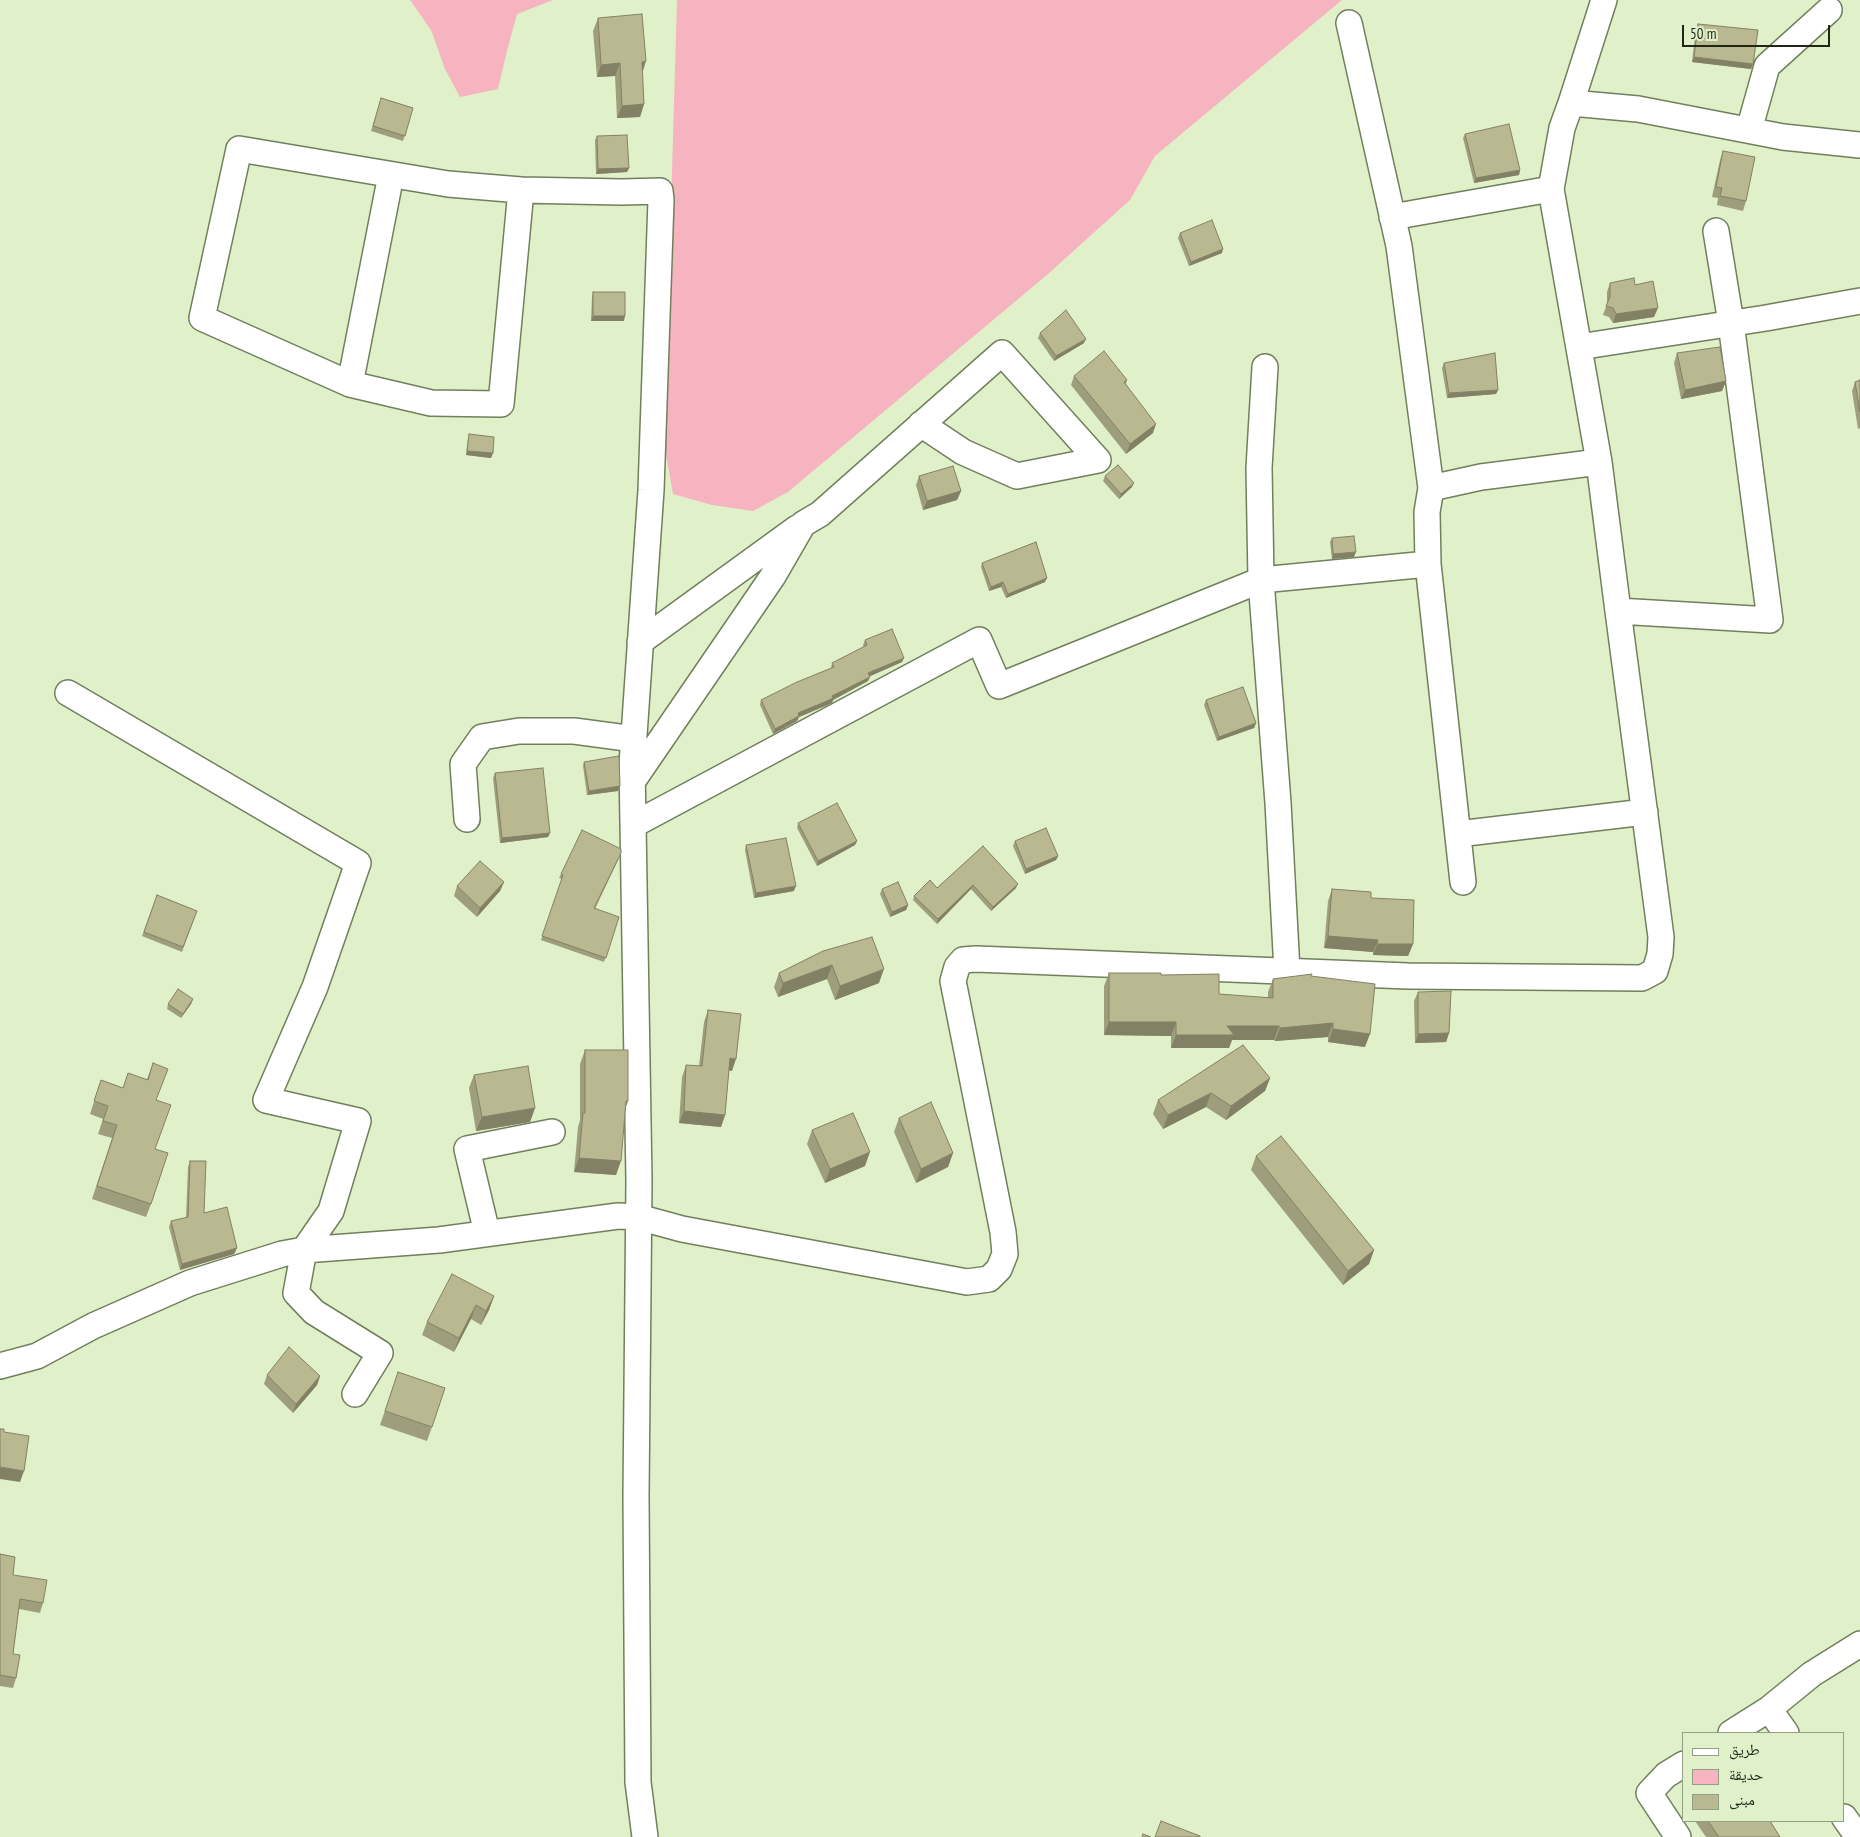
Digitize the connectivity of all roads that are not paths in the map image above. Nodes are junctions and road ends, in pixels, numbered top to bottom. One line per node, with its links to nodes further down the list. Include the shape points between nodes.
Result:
1 (1604, 0): 4 (street)
2 (1829, 10): 5 (street, via 1767,66)
3 (1349, 23): 10 (street)
4 (1571, 103): 5 (street, via 1638,109); 8 (street, via 1562,128)
5 (1749, 130): 6 (street)
6 (1860, 145)
7 (392, 175): 9 (street); 16 (street); 16 (street, via 239,149 202,318)
8 (1551, 189): 10 (street); 14 (street)
9 (521, 190): 16 (street, via 501,404 430,403); 24 (street, via 660,191 651,490)
10 (1392, 217): 19 (street, via 1399,246)
11 (1716, 231): 13 (street)
12 (1860, 301): 13 (street)
13 (1731, 323): 14 (street); 23 (street, via 1770,620)
14 (1579, 346): 18 (street)
15 (1265, 367): 22 (street, via 1259,468)
16 (350, 384)
17 (921, 424): 17 (street, via 963,452 1017,476 1098,460 1002,353); 20 (street, via 820,514)
18 (1598, 462): 19 (street); 23 (street)
19 (1431, 488): 21 (street, via 1427,512)
20 (803, 524): 24 (street); 27 (street, via 773,576)
21 (1428, 564): 22 (street); 31 (street)
22 (1261, 580): 30 (street, via 999,686 979,640); 33 (street)
23 (1618, 611): 28 (street)
24 (640, 642): 26 (street)
25 (68, 693): 37 (street, via 358,863 315,987 266,1100 358,1121 331,1211)
26 (634, 739): 27 (street); 29 (street, via 574,731 520,731 482,737 463,764)
27 (632, 782): 30 (street)
28 (1644, 812): 31 (street); 33 (street, via 1661,937 1655,971 1642,978 1408,976)
29 (467, 818)
30 (633, 825): 35 (street)
31 (1458, 834): 32 (street)
32 (1463, 882)
33 (1287, 971): 35 (street, via 963,960 953,981 1005,1254 999,1269 989,1279 967,1282 682,1229)
34 (552, 1132): 36 (street, via 467,1149)
35 (638, 1217): 36 (street, via 618,1216); 46 (street, via 638,1782)
36 (487, 1233): 37 (street, via 400,1244)
37 (304, 1250): 38 (street, via 190,1283 93,1326 37,1356); 39 (street, via 296,1293 314,1312 380,1353)
38 (0, 1366)
39 (355, 1394)
40 (1860, 1644): 41 (street, via 1812,1674)
41 (1768, 1709): 42 (street); 43 (street)
42 (1733, 1732)
43 (1785, 1732)
44 (1682, 1765): 47 (street, via 1666,1775 1649,1793)
45 (1845, 1818): 48 (street)
46 (645, 1837)
47 (1678, 1837)
48 (1858, 1837)

